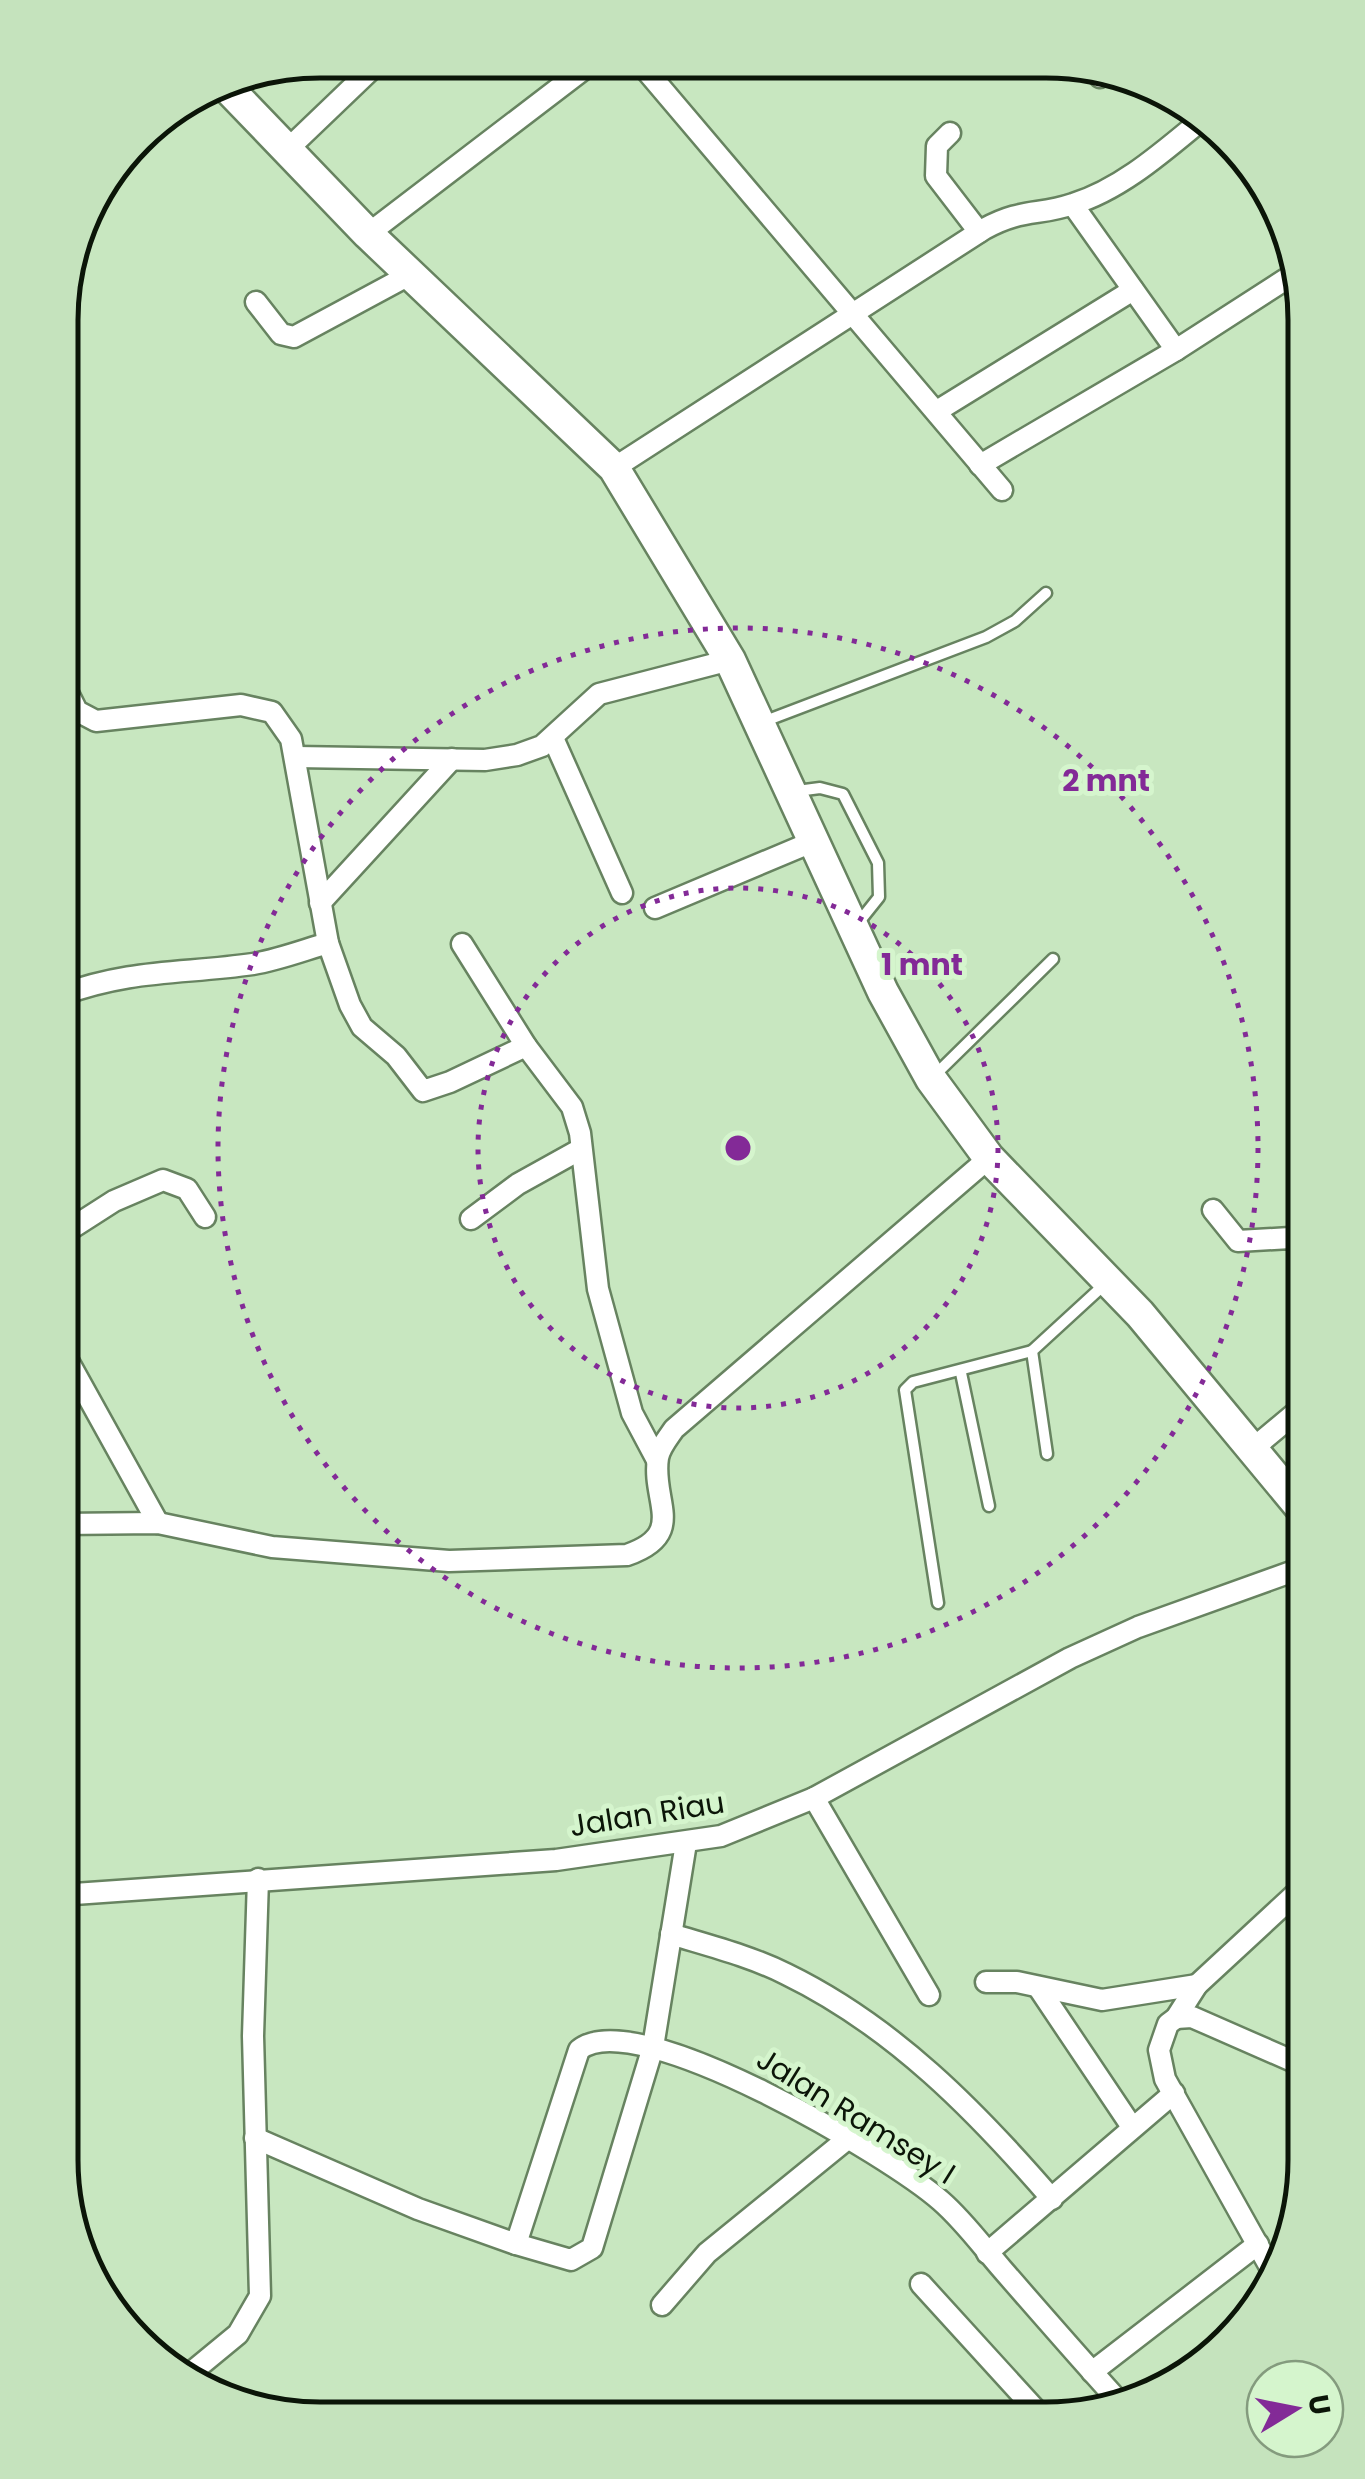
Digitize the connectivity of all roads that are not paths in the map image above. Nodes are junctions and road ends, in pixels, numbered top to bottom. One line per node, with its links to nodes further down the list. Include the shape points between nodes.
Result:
1 (362, 78): 7 (street)
2 (572, 78): 10 (street)
3 (653, 78): 15 (street)
4 (233, 94): 7 (main road)
5 (1192, 128): 8 (street, via 1154,159)
6 (950, 133): 9 (street, via 936,146 936,176)
7 (286, 150): 10 (main road)
8 (1072, 205): 9 (street, via 1006,216); 13 (street)
9 (979, 232): 15 (street)
10 (368, 234): 11 (main road)
11 (412, 274): 14 (street, via 294,337 281,334); 19 (main road)
12 (1284, 281): 16 (street)
13 (1133, 290): 16 (street); 17 (street)
14 (256, 302)
15 (851, 312): 17 (street); 19 (street)
16 (1176, 350): 18 (street)
17 (936, 411): 18 (street)
18 (980, 465): 20 (street)
19 (614, 468): 22 (main road)
20 (1002, 490)
21 (1046, 593): 24 (lane, via 986,638)
22 (730, 660): 24 (main road); 25 (street, via 610,689 580,707)
23 (78, 712): 26 (street, via 96,721 264,707 283,724)
24 (759, 723): 28 (main road)
25 (553, 738): 27 (street, via 502,758); 30 (street)
26 (296, 756): 27 (street); 31 (street)
27 (452, 759): 31 (street)
28 (791, 792): 29 (main road); 33 (lane, via 834,790 854,810 882,879 880,896)
29 (812, 842): 32 (street); 33 (main road)
30 (622, 893)
31 (320, 903): 34 (street)
32 (654, 908)
33 (854, 928): 39 (main road)
34 (328, 943): 37 (street, via 254,964 163,969); 38 (street, via 356,1018 420,1090)
35 (462, 944): 38 (street)
36 (1053, 958): 39 (lane)
37 (78, 988)
38 (526, 1046): 40 (street, via 567,1097)
39 (930, 1079): 41 (main road)
40 (582, 1149): 44 (street); 54 (street, via 598,1288 636,1423)
41 (989, 1158): 47 (main road); 54 (street, via 684,1419)
42 (1213, 1210): 46 (street, via 1238,1242)
43 (204, 1217): 45 (street, via 187,1189 163,1180)
44 (472, 1219)
45 (78, 1224)
46 (1288, 1238)
47 (1109, 1280): 48 (lane); 52 (main road)
48 (1032, 1351): 49 (lane); 53 (lane)
49 (962, 1372): 56 (lane); 60 (lane, via 914,1382 904,1394)
50 (78, 1379): 57 (street)
51 (1287, 1419): 52 (street)
52 (1250, 1452): 55 (main road)
53 (1047, 1454)
54 (658, 1460): 57 (street, via 660,1534 628,1555 491,1563 412,1559 272,1548)
55 (1287, 1494)
56 (990, 1506)
57 (158, 1523): 58 (street)
58 (78, 1524)
59 (1287, 1573): 61 (street, Jalan Riau, via 1138,1626 1070,1658)
60 (938, 1603)
61 (814, 1798): 62 (street, Jalan Riau, via 747,1828); 70 (street)
62 (686, 1843): 63 (street, Jalan Riau, via 556,1860); 66 (street)
63 (258, 1878): 64 (street, Jalan Riau); 76 (street)
64 (78, 1893)
65 (1287, 1901): 68 (street)
66 (671, 1934): 72 (street); 78 (street, via 785,1974 884,2036 972,2108)
67 (986, 1982): 69 (street)
68 (1197, 1984): 69 (street, via 1102,2000); 71 (street)
69 (1038, 1986): 75 (street)
70 (929, 1995)
71 (1176, 2018): 73 (street, via 1192,2017); 74 (street, via 1159,2050)
72 (653, 2047): 77 (street, Jalan Ramsey I, via 719,2069); 79 (street, Jalan Ramsey I, via 590,2043 579,2050); 79 (street, via 589,2252 572,2260)
73 (1287, 2059)
74 (1174, 2092): 75 (street); 80 (street)
75 (1132, 2127): 78 (street)
76 (255, 2138): 79 (street); 85 (street, via 260,2296 238,2334)
77 (846, 2140): 81 (street, Jalan Ramsey I, via 937,2198); 84 (street, via 707,2253)
78 (1052, 2199): 81 (street)
79 (516, 2244)
80 (1258, 2244): 82 (street); 86 (street)
81 (988, 2253): 86 (street, Jalan Ramsey I)
82 (1266, 2259)
83 (922, 2284): 88 (street)
84 (662, 2305)
85 (197, 2368)
86 (1092, 2372): 87 (street, Jalan Ramsey I)
87 (1111, 2392)
88 (1029, 2402)

